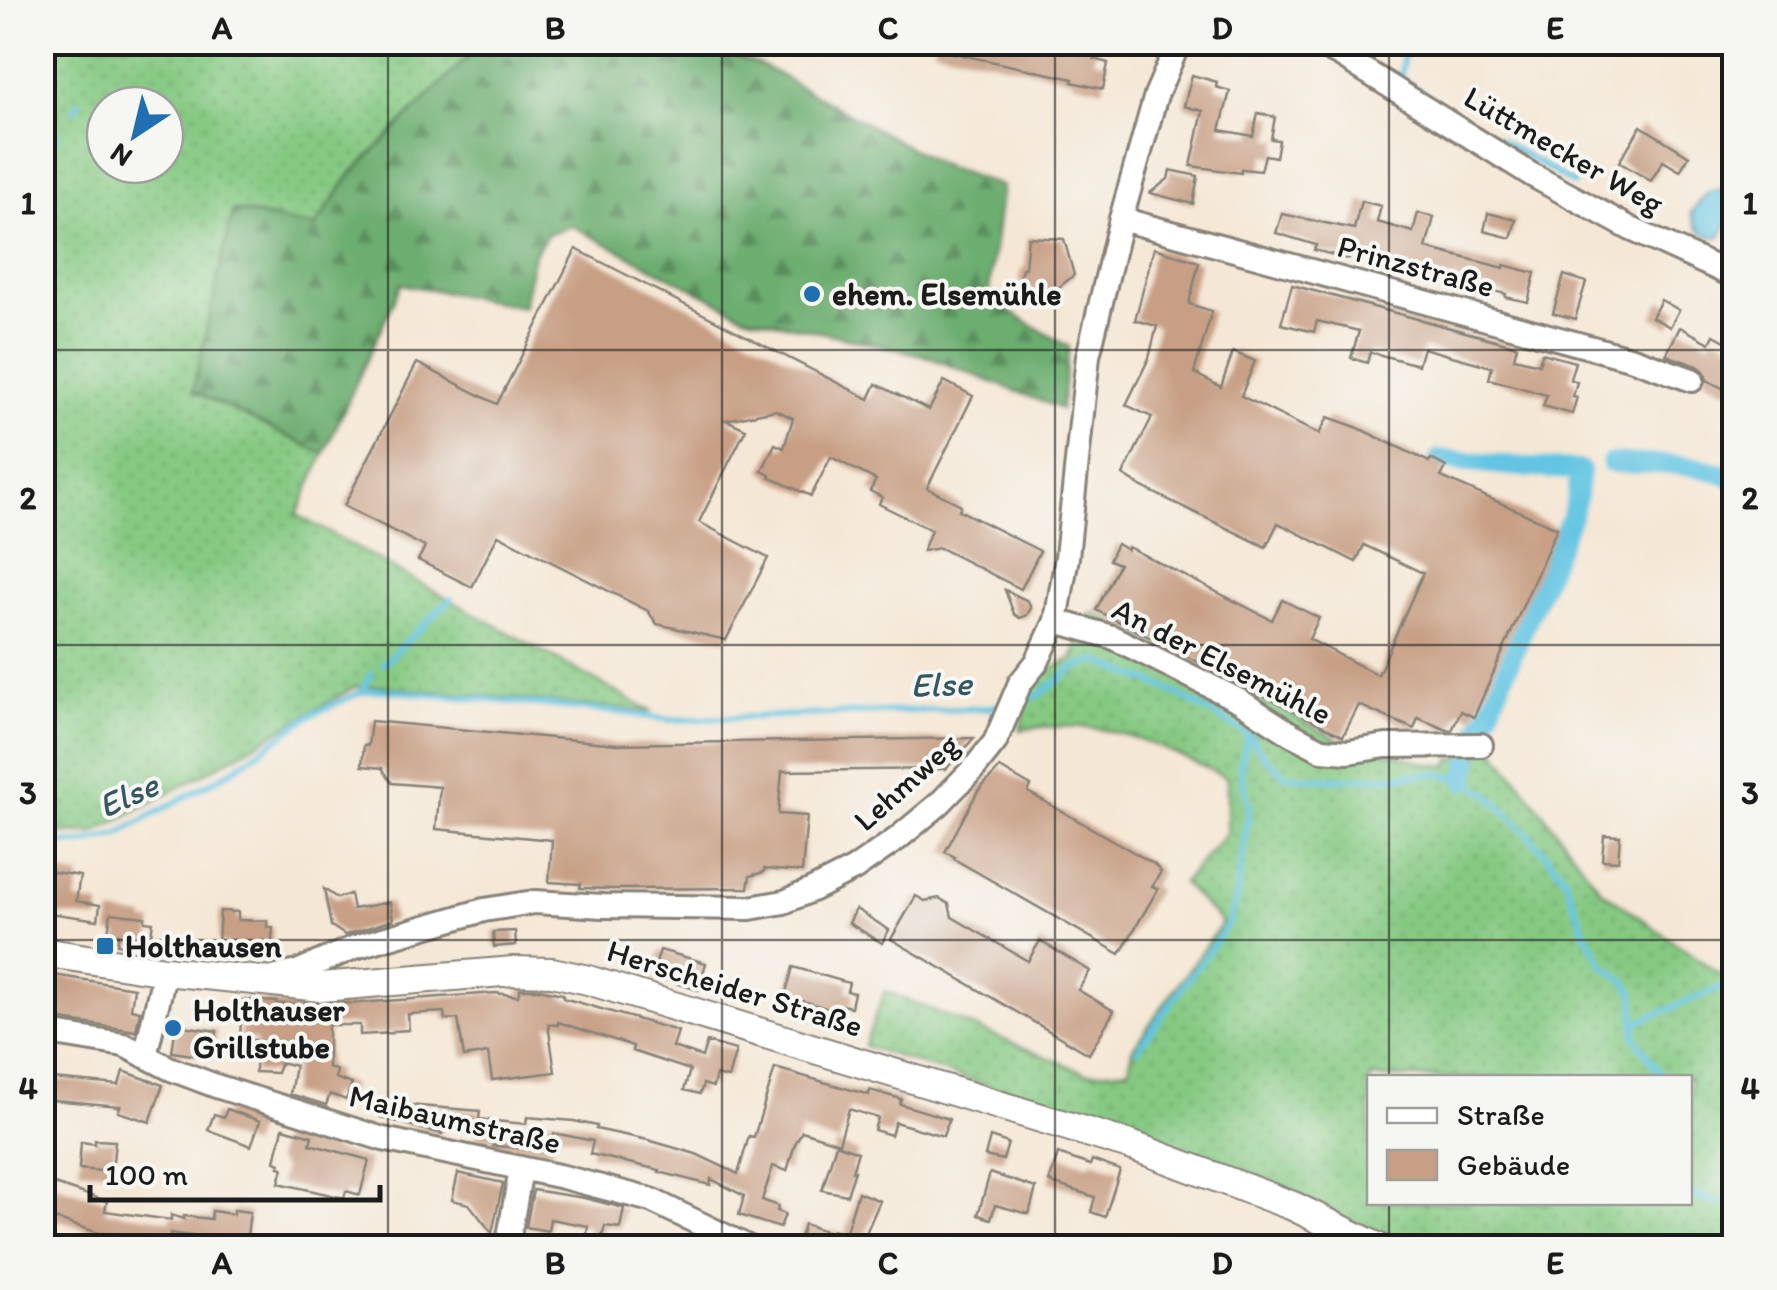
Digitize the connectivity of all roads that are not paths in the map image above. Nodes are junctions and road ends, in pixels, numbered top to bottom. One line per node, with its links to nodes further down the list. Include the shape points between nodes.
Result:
1 (1314, 42): 4 (street, Lüttmecker Weg, via 1532,175)
2 (1176, 47): 3 (street, Lehmweg)
3 (1121, 219): 5 (street, Prinzstraße); 6 (street, Lehmweg, via 1088,356)
4 (1734, 276)
5 (1692, 380)
6 (1056, 621): 7 (street, An der Elsemühle, via 1129,645 1322,750); 10 (street, Lehmweg, via 975,768 897,839 812,890 750,908 534,902 484,910)
7 (1481, 745)
8 (42, 952): 9 (main road, Herscheider Straße)
9 (165, 971): 10 (main road, Herscheider Straße); 12 (street)
10 (267, 980): 14 (main road, Herscheider Straße, via 341,987 514,971 588,980 1133,1146 1292,1206)
11 (42, 1032): 12 (street, Maibaumstraße, via 124,1045)
12 (145, 1056): 13 (street, Maibaumstraße, via 383,1140)
13 (520, 1169): 15 (street); 16 (street, Maibaumstraße, via 651,1200)
14 (1378, 1247)
15 (507, 1248)
16 (750, 1248)

